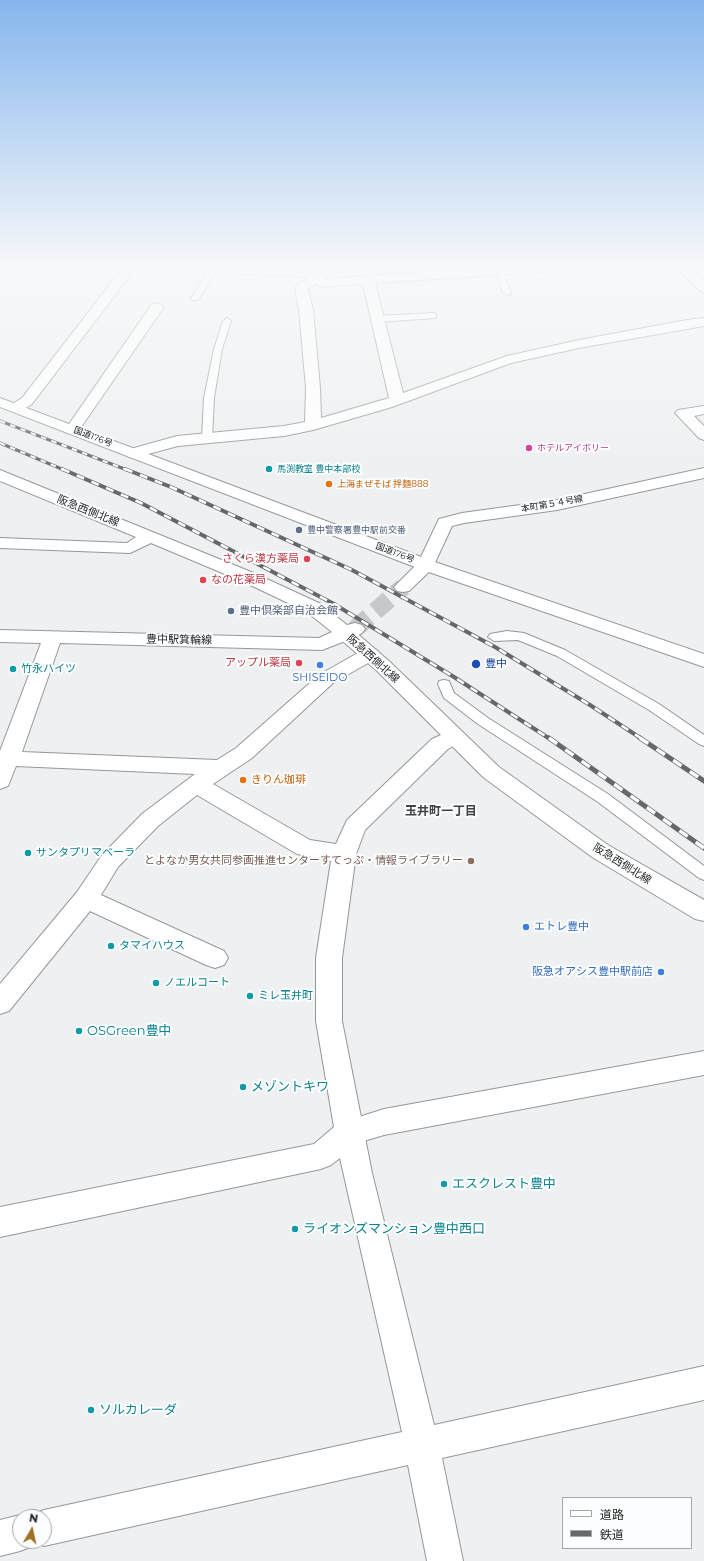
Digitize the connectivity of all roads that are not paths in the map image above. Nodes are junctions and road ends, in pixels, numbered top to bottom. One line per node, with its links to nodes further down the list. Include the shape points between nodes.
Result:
1 (76, 338): 9 (main road, via 27,401)
2 (136, 338): 12 (main road)
3 (222, 338): 14 (lane, via 212,384)
4 (308, 338): 11 (main road)
5 (382, 338): 7 (main road)
6 (614, 338): 7 (main road, via 507,360)
7 (397, 400): 11 (main road)
8 (0, 402): 9 (main road, 国道176号)
9 (16, 408): 12 (main road, 国道176号)
10 (704, 410): 13 (main road, via 683,413)
11 (313, 425): 14 (main road, via 284,431)
12 (72, 430): 15 (main road, 国道176号)
13 (704, 435)
14 (207, 438): 15 (main road, via 177,441)
15 (133, 452): 20 (main road, 国道176号)
16 (704, 473): 20 (main road, 本町第５４号線, via 557,505 445,523)
17 (0, 475): 18 (main road, 阪急西側北線)
18 (150, 537): 19 (main road, via 130,548); 22 (main road, 阪急西側北線, via 250,578 314,608)
19 (0, 543)
20 (426, 565): 21 (main road); 27 (main road, 国道176号)
21 (403, 587)
22 (351, 631): 24 (main road, 豊中駅箕輪線, via 322,644); 26 (main road, 阪急西側北線)
23 (0, 636): 24 (main road, 豊中駅箕輪線)
24 (53, 637): 31 (main road)
25 (494, 637): 30 (lane, via 520,636 561,653 654,707)
26 (370, 654): 29 (main road, 阪急西側北線); 32 (main road, via 326,679 244,753)
27 (704, 661)
28 (444, 684): 36 (lane, via 449,695 483,722 603,798)
29 (454, 736): 35 (main road, via 440,744 355,826); 38 (main road, 阪急西側北線, via 491,772 594,847)
30 (704, 741)
31 (5, 758): 32 (main road); 33 (main road)
32 (220, 768): 34 (main road)
33 (0, 781)
34 (196, 784): 35 (main road, via 305,848); 37 (main road, via 150,820 110,860)
35 (344, 854): 42 (main road, via 329,958 329,1021)
36 (704, 874)
37 (86, 899): 39 (main road); 40 (main road)
38 (704, 912)
39 (215, 958)
40 (0, 1003)
41 (704, 1063): 42 (main road, via 384,1122)
42 (350, 1132): 43 (main road, via 321,1156); 45 (main road, via 357,1173)
43 (0, 1222)
44 (704, 1383): 45 (main road)
45 (422, 1446): 46 (main road); 49 (main road)
46 (52, 1526)
47 (12, 1535): 48 (main road)
48 (0, 1538)
49 (446, 1561)

